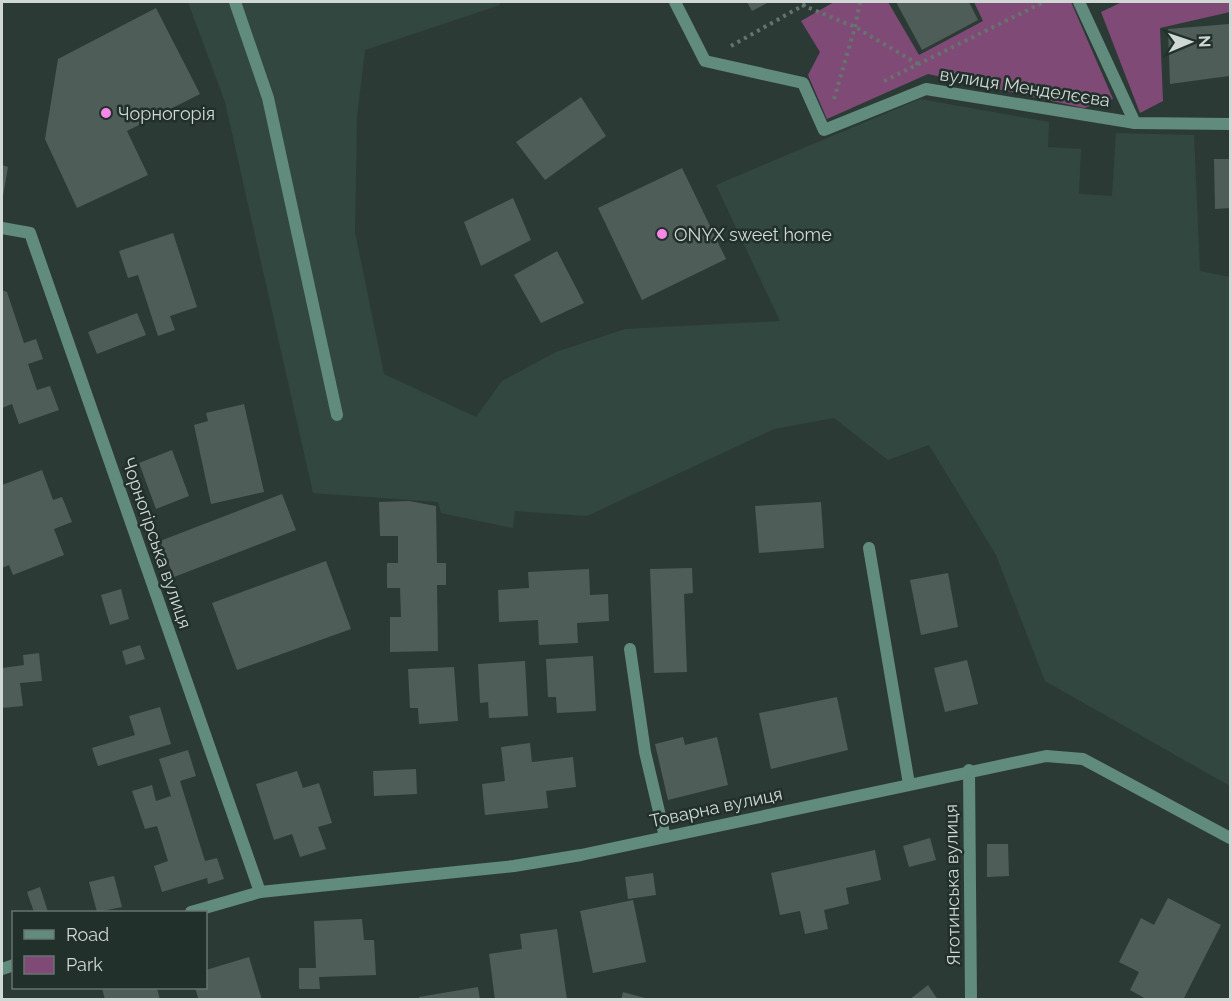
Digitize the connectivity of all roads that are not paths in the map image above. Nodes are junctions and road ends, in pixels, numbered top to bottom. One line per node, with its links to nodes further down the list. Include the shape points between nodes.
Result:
1 (235, 2): 7 (street, via 268,98)
2 (675, 2): 4 (street, вулиця Менделєєва, via 705,61 803,83 824,130 926,89)
3 (1079, 2): 4 (street)
4 (1135, 123): 5 (street, вулиця Менделєєва)
5 (1230, 124)
6 (2, 228): 14 (street, Чорногірська вулиця, via 30,233)
7 (337, 415)
8 (869, 548): 11 (street)
9 (630, 649): 12 (street, via 645,752)
10 (969, 770): 11 (street, Товарна вулиця); 13 (street, Товарна вулиця, via 1046,756 1083,759); 16 (street, Яготинська вулиця)
11 (909, 784): 12 (street, Товарна вулиця)
12 (665, 837): 14 (street, Товарна вулиця, via 514,866)
13 (1230, 837)
14 (260, 892): 15 (street, Товарна вулиця)
15 (194, 911)
16 (971, 999)

